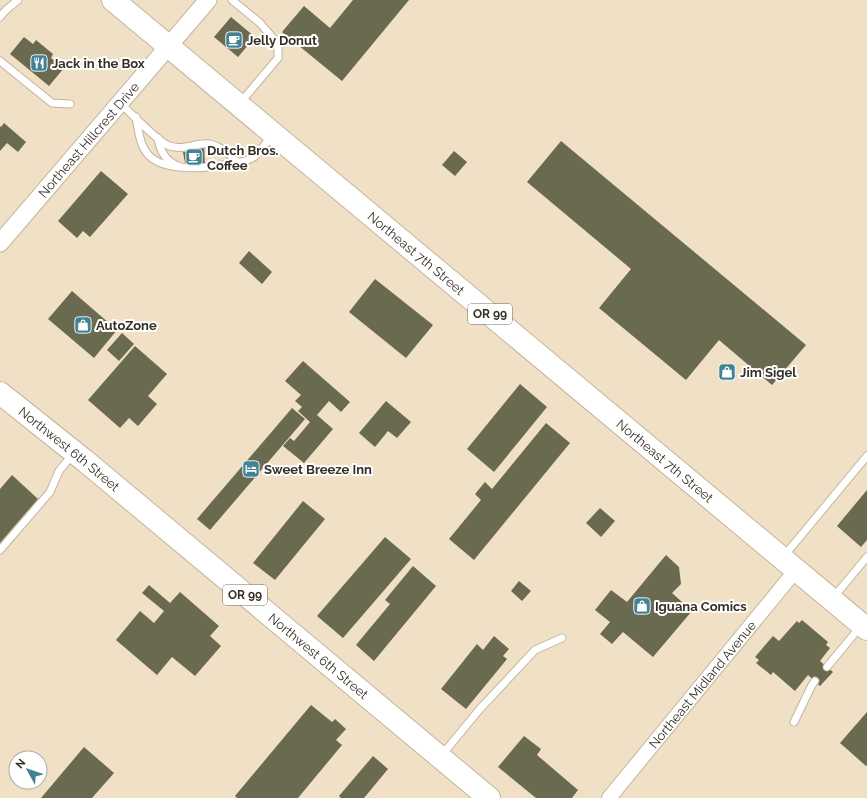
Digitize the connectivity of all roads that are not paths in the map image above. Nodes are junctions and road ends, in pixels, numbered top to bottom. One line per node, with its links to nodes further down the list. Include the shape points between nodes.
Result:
1 (18, 0): 5 (lane)
2 (113, 0): 6 (highway, Northeast 7th Street / OR 99)
3 (208, 0): 6 (street, Northeast Hillcrest Drive)
4 (232, 0): 10 (lane, via 260,23 278,44 278,58)
5 (0, 17)
6 (169, 46): 8 (street, Northeast Hillcrest Drive); 10 (highway, Northeast 7th Street / OR 99)
7 (0, 61): 9 (lane, via 52,104)
8 (120, 103): 11 (lane); 16 (street, Northeast Hillcrest Drive)
9 (70, 104)
10 (239, 105): 12 (highway, Northeast 7th Street / OR 99)
11 (136, 117): 13 (lane); 15 (lane, via 139,136 151,159 164,165)
12 (274, 134): 14 (lane, via 253,157); 22 (highway, Northeast 7th Street / OR 99)
13 (158, 138): 14 (lane, via 167,145 179,147 209,144 224,150); 15 (lane, via 159,148 165,158)
14 (239, 163): 15 (lane, via 196,168)
15 (179, 167)
16 (0, 243)
17 (0, 393): 18 (highway, Northwest 6th Street / OR 99)
18 (74, 452): 20 (lane, via 59,471 50,492); 29 (highway, Northwest 6th Street / OR 99)
19 (867, 456): 22 (lane)
20 (0, 550)
21 (867, 557): 23 (lane)
22 (789, 564): 23 (highway, Northeast 7th Street / OR 99); 31 (street, Northeast Midland Avenue)
23 (831, 600): 24 (highway, Northeast 7th Street / OR 99)
24 (864, 627): 26 (lane)
25 (562, 638): 29 (lane, via 535,650 479,710)
26 (827, 667)
27 (815, 682): 28 (lane)
28 (794, 722)
29 (440, 757): 30 (highway, Northwest 6th Street / OR 99)
30 (489, 798)
31 (609, 798)

